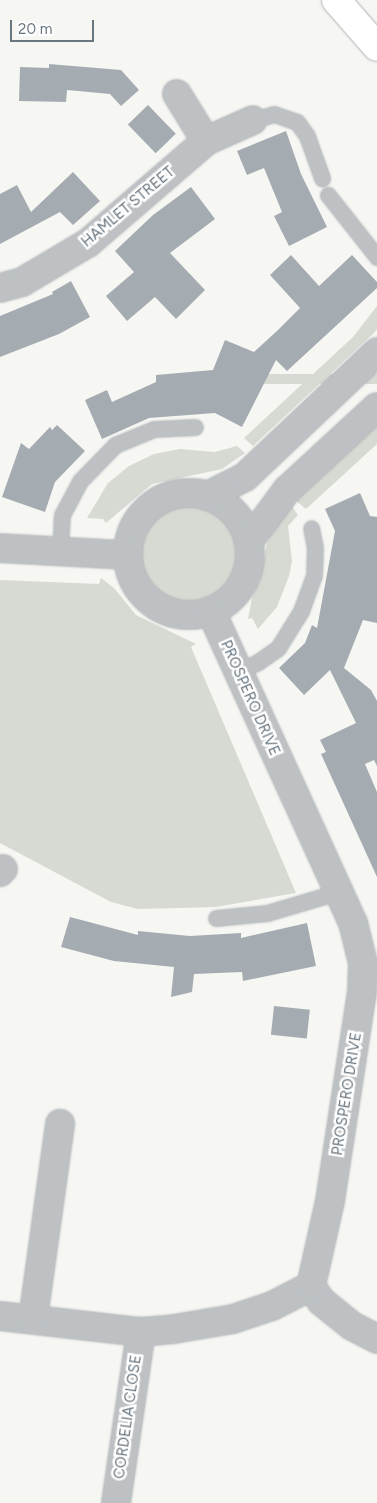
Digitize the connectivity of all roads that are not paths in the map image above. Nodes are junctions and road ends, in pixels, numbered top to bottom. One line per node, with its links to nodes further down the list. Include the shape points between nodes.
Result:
1 (336, 0): 2 (highway)
2 (377, 47)
3 (177, 94): 5 (street)
4 (253, 120): 5 (street, HAMLET STREET); 6 (lane, via 274,114 297,122 307,136)
5 (206, 141): 9 (street, HAMLET STREET, via 88,243 22,282)
6 (322, 178)
7 (328, 195): 8 (lane)
8 (377, 257)
9 (0, 288)
10 (377, 352): 13 (street, via 245,477)
11 (377, 407): 15 (street, via 287,490)
12 (195, 427): 17 (lane, via 154,429 115,446 80,481 62,515)
13 (207, 496): 15 (street, via 226,506 240,521); 18 (street, via 191,493 159,501 136,524)
14 (311, 528): 20 (lane, via 315,548 314,575 301,611 278,648)
15 (249, 541): 19 (street, via 250,555 243,583 224,605)
16 (0, 548): 17 (street)
17 (60, 551): 18 (street)
18 (127, 555): 19 (street, via 134,584 154,605 182,615)
19 (212, 611): 20 (street, PROSPERO DRIVE)
20 (238, 671): 21 (street, PROSPERO DRIVE)
21 (338, 892): 22 (lane, via 267,913); 23 (street, PROSPERO DRIVE, via 353,923)
22 (216, 918)
23 (370, 993): 25 (street, PROSPERO DRIVE)
24 (60, 1124): 27 (street)
25 (311, 1286): 28 (street, via 272,1306 233,1319); 29 (street, via 321,1301 352,1326)
26 (0, 1316): 27 (street)
27 (33, 1319): 28 (street)
28 (141, 1332): 30 (street, CORDELIA CLOSE)
29 (377, 1339)
30 (116, 1503)

